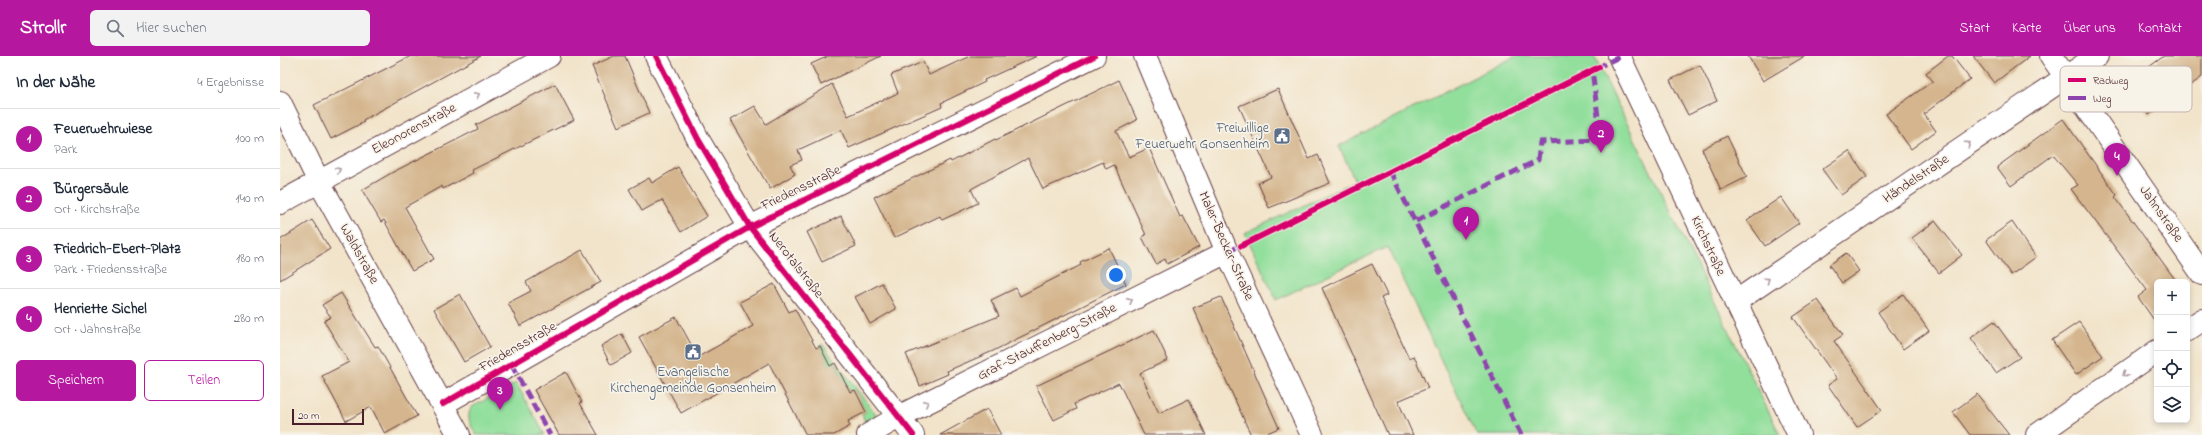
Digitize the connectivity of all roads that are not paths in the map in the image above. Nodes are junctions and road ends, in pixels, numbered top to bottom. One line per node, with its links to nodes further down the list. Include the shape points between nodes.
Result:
1 (550, 56): 13 (street, Eleonorenstraße, one-way to 1)
2 (656, 56): 15 (street, Nerotalstraße, via 698,139)
3 (1094, 56): 15 (street, Friedensstraße)
4 (1145, 56): 16 (street, Maler-Becker-Straße)
5 (2051, 56): 9 (street, Jahnstraße)
6 (2097, 56): 8 (street, Händelstraße)
7 (1627, 59): 18 (street, Kirchstraße)
8 (2083, 66)
9 (2060, 69)
10 (2060, 82): 18 (street, Händelstraße, one-way to 10)
11 (280, 102): 13 (street, Waldstraße)
12 (2090, 112): 17 (street, Jahnstraße)
13 (318, 180): 14 (street, Eleonorenstraße); 22 (street, Waldstraße)
14 (280, 203)
15 (750, 227): 22 (street, Friedensstraße); 23 (street, Nerotalstraße)
16 (1227, 252): 23 (street, Graf-Stauffenberg-Straße, one-way to 16); 27 (street, Maler-Becker-Straße)
17 (2202, 274)
18 (1735, 302): 28 (street, Kirchstraße)
19 (2202, 320): 20 (street)
20 (2190, 328)
21 (2154, 353): 29 (street, one-way to 29)
22 (442, 404): 24 (street, Waldstraße)
23 (900, 416): 25 (street, Graf-Stauffenberg-Straße); 26 (street, Nerotalstraße)
24 (459, 435)
25 (868, 435)
26 (913, 435)
27 (1312, 435)
28 (1799, 435)
29 (2037, 435)

